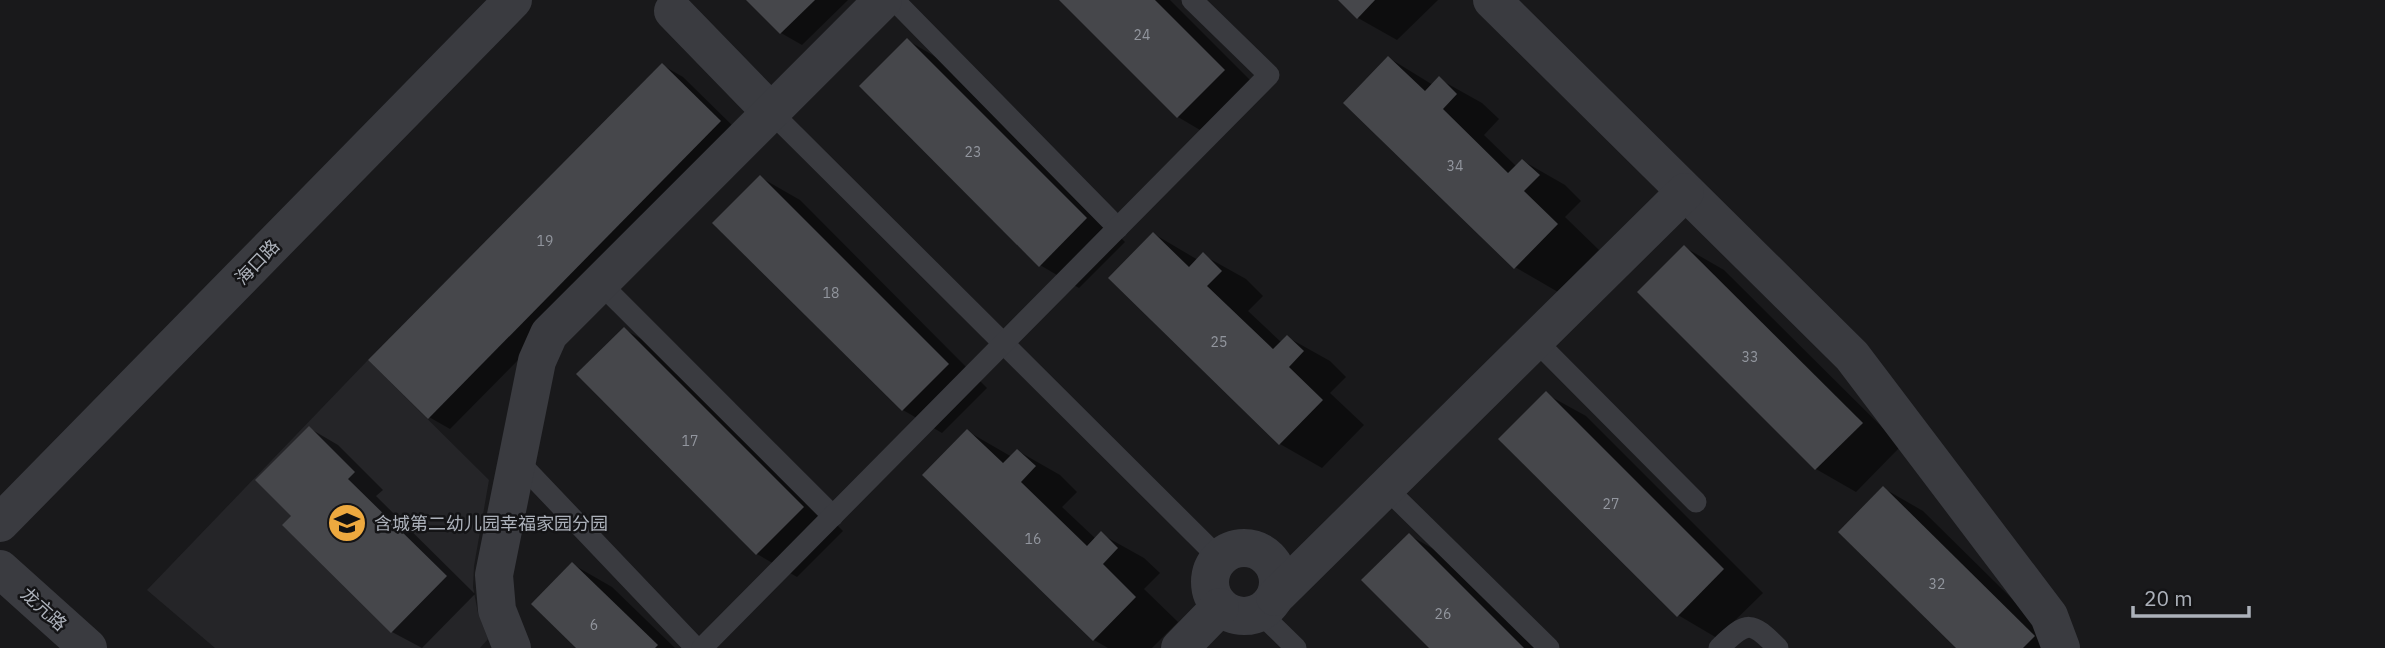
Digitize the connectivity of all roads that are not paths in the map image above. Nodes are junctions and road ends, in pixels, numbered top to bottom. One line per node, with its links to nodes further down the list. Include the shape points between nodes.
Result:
1 (513, 0): 17 (street, 海口路)
2 (883, 0): 7 (street)
3 (894, 0): 9 (lane)
4 (1192, 0): 9 (lane, via 1269,75)
5 (1493, 0): 8 (street)
6 (673, 11): 7 (street)
7 (771, 112): 10 (street); 12 (lane)
8 (1685, 192): 11 (street); 31 (street, via 1853,356 2049,616)
9 (1118, 228): 12 (lane)
10 (600, 283): 13 (street, via 549,334 537,361); 16 (lane)
11 (1535, 340): 14 (street); 15 (lane)
12 (1003, 344): 16 (lane); 18 (lane)
13 (517, 461): 23 (street, via 494,575 497,610); 24 (lane)
14 (1386, 488): 20 (street); 28 (lane)
15 (1696, 502)
16 (833, 516): 25 (lane)
17 (0, 523)
18 (1219, 558): 20 (street, via 1238,548 1268,557 1279,587); 21 (street, via 1210,588)
19 (0, 569): 22 (street, 龙亢路)
20 (1268, 605): 21 (street, via 1250,616); 27 (lane)
21 (1220, 607): 26 (street)
22 (89, 648)
23 (512, 648)
24 (696, 648)
25 (702, 648)
26 (1180, 648)
27 (1296, 648)
28 (1549, 648)
29 (1719, 648): 30 (lane, via 1735,632 1752,626)
30 (1779, 648)
31 (2061, 648)

